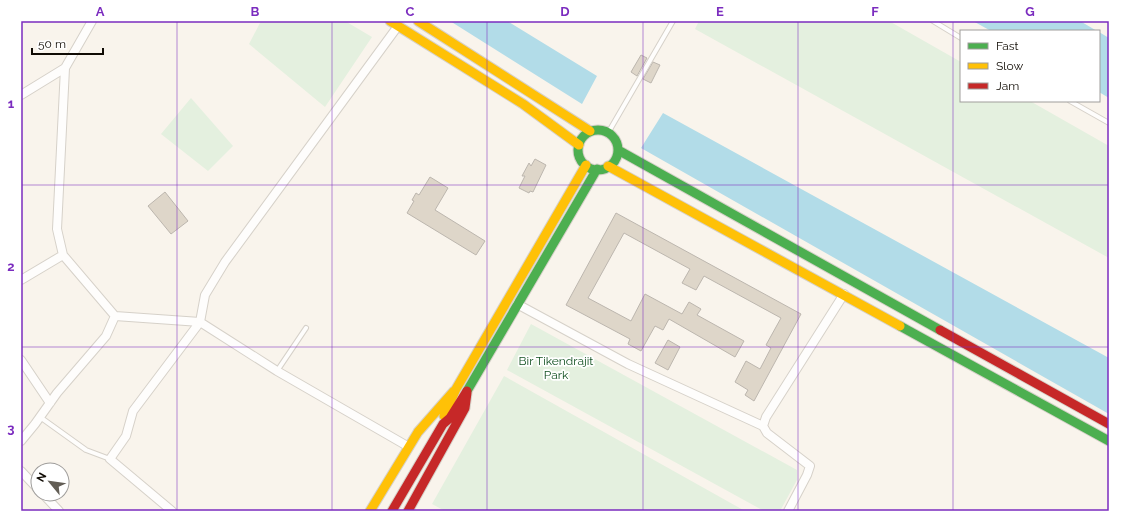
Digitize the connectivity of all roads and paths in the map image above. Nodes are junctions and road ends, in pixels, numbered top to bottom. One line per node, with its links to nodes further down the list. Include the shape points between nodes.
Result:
1 (92, 21): 7 (street)
2 (418, 21): 11 (main road)
3 (673, 21): 12 (lane)
4 (933, 21): 6 (lane)
5 (394, 24): 13 (main road, via 523,104); 25 (street, via 225,262 205,296)
6 (960, 37)
7 (65, 68): 8 (street); 20 (street, via 58,229)
8 (21, 95)
9 (1072, 102): 10 (lane)
10 (1109, 123)
11 (590, 131): 12 (main road, via 602,130); 13 (main road, via 581,139)
12 (608, 133): 14 (main road)
13 (579, 145): 15 (main road, via 579,156)
14 (618, 150): 16 (main road, via 613,162); 34 (main road)
15 (586, 165): 17 (main road); 18 (main road)
16 (608, 166): 17 (main road); 22 (main road)
17 (597, 169): 19 (main road)
18 (542, 239): 19 (main road); 29 (main road)
19 (552, 245): 23 (main road)
20 (63, 255): 21 (street); 24 (street)
21 (21, 280)
22 (844, 294): 35 (street, via 766,417); 37 (main road)
23 (517, 304): 30 (main road); 35 (street, via 628,364)
24 (115, 316): 25 (street); 31 (street, via 106,336)
25 (200, 322): 28 (street); 39 (street, via 133,411 126,436)
26 (306, 328): 28 (lane)
27 (21, 360): 31 (street)
28 (277, 371): 38 (street)
29 (456, 389): 33 (main road); 38 (main road, via 437,406)
30 (467, 391): 33 (main road); 47 (main road, via 465,408)
31 (50, 403): 32 (street)
32 (40, 417): 36 (street); 39 (lane, via 86,450)
33 (446, 419): 46 (main road)
34 (1109, 424)
35 (763, 426): 48 (street, via 767,433 810,466 808,475)
36 (21, 440)
37 (1109, 441)
38 (409, 446): 45 (main road)
39 (110, 459): 44 (street)
40 (21, 471): 41 (street)
41 (30, 481)
42 (51, 502): 43 (street)
43 (59, 511)
44 (172, 511)
45 (370, 511)
46 (392, 511)
47 (408, 511)
48 (788, 511)

